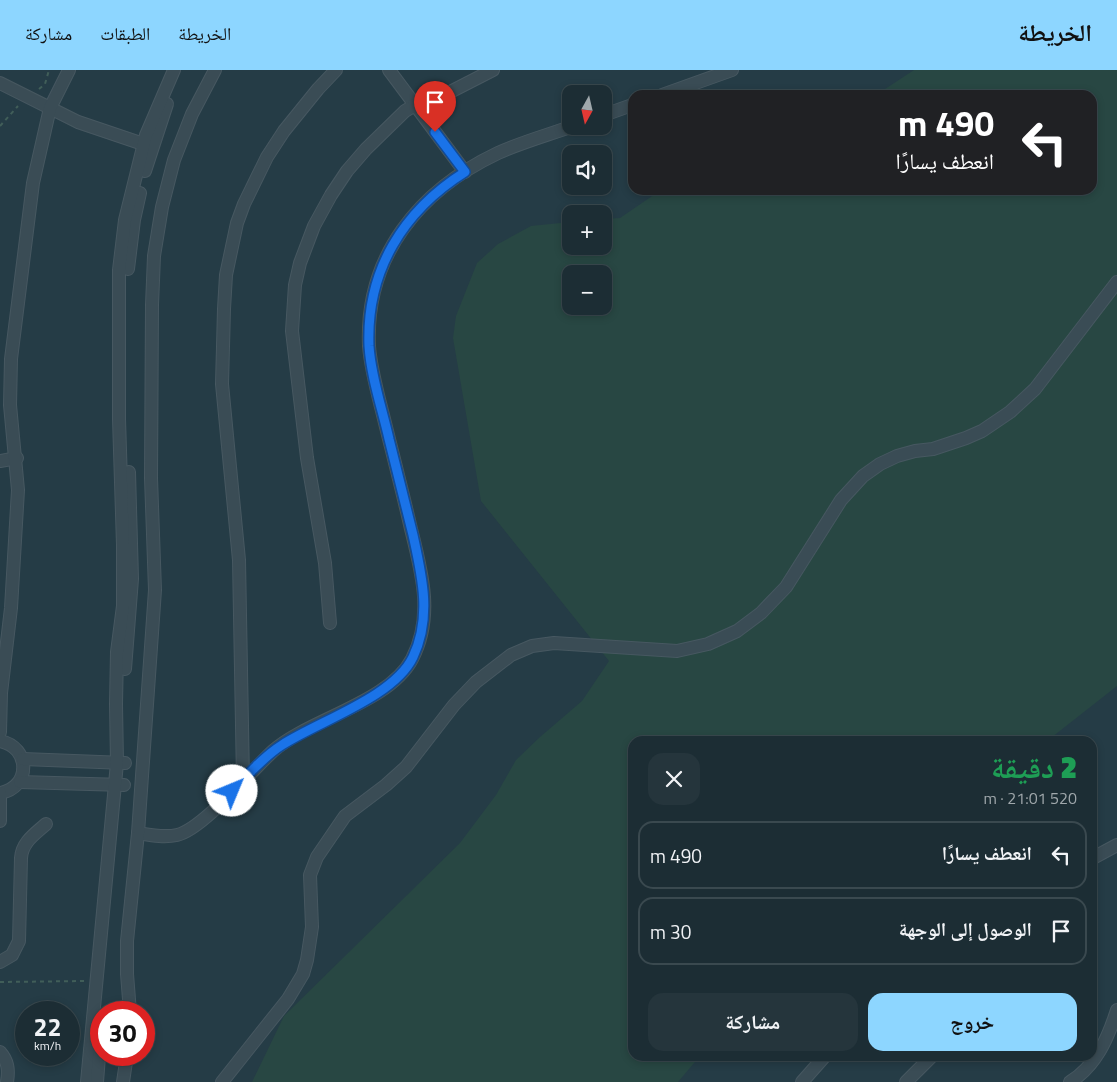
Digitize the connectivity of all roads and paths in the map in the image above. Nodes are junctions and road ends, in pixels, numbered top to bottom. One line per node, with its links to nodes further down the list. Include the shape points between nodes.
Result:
1 (69, 70): 13 (street)
2 (174, 70): 16 (street, via 157,107)
3 (183, 70): 16 (street)
4 (215, 70): 32 (street, via 192,114 174,160 154,256 151,478 155,590)
5 (336, 70): 26 (street, via 284,130 267,157 237,223 226,275 222,384 239,560)
6 (389, 70): 11 (street)
7 (493, 70): 11 (street)
8 (732, 70): 10 (street)
9 (0, 83): 13 (street)
10 (676, 90)
11 (415, 105): 17 (street); 21 (street, via 366,149 341,178 307,242 295,285 292,331 307,458 325,563)
12 (628, 107): 14 (street)
13 (50, 108): 16 (street, via 78,122); 19 (street, via 29,207 12,359 10,405)
14 (612, 113)
15 (562, 130): 17 (street, via 501,152)
16 (148, 146): 25 (street, via 125,220 120,270 118,369 123,606 116,676)
17 (465, 172): 26 (street, via 431,196 403,227 384,261 371,311 371,364 421,570 425,611 421,638 412,659 398,678 283,744)
18 (1117, 282): 53 (street, via 1041,382 1010,412 966,438 897,456 859,480 841,500 786,587 762,613 737,630 708,644 677,650 554,643 532,646 511,655 476,682 406,767 345,816 317,857 310,875 312,927 302,974 288,999)
19 (17, 458): 20 (street); 22 (street, via 12,598 2,678)
20 (0, 461)
21 (330, 623)
22 (0, 732)
23 (0, 741): 24 (street, via 14,747)
24 (23, 759): 25 (street); 27 (street, via 24,771)
25 (121, 763): 28 (street)
26 (243, 780): 32 (street, via 187,832 167,837)
27 (20, 782): 28 (street); 29 (street, via 11,790)
28 (120, 785): 36 (street); 38 (street)
29 (0, 793): 30 (street)
30 (0, 821)
31 (46, 824): 35 (street, via 23,847 19,940 12,956)
32 (138, 833): 39 (street, via 127,958)
33 (1117, 845): 34 (street)
34 (1097, 856)
35 (0, 962)
36 (96, 981): 37 (path); 50 (street)
37 (0, 982)
38 (103, 1001)
39 (129, 1001)
40 (1117, 1010): 42 (street)
41 (0, 1052): 49 (street, via 8,1068)
42 (1097, 1056)
43 (821, 1061): 48 (street)
44 (927, 1061): 54 (street)
45 (1092, 1061): 55 (street)
46 (98, 1066): 51 (street)
47 (125, 1066): 52 (street)
48 (806, 1080)
49 (7, 1082)
50 (87, 1082)
51 (97, 1082)
52 (123, 1082)
53 (222, 1082)
54 (906, 1082)
55 (1070, 1082)

